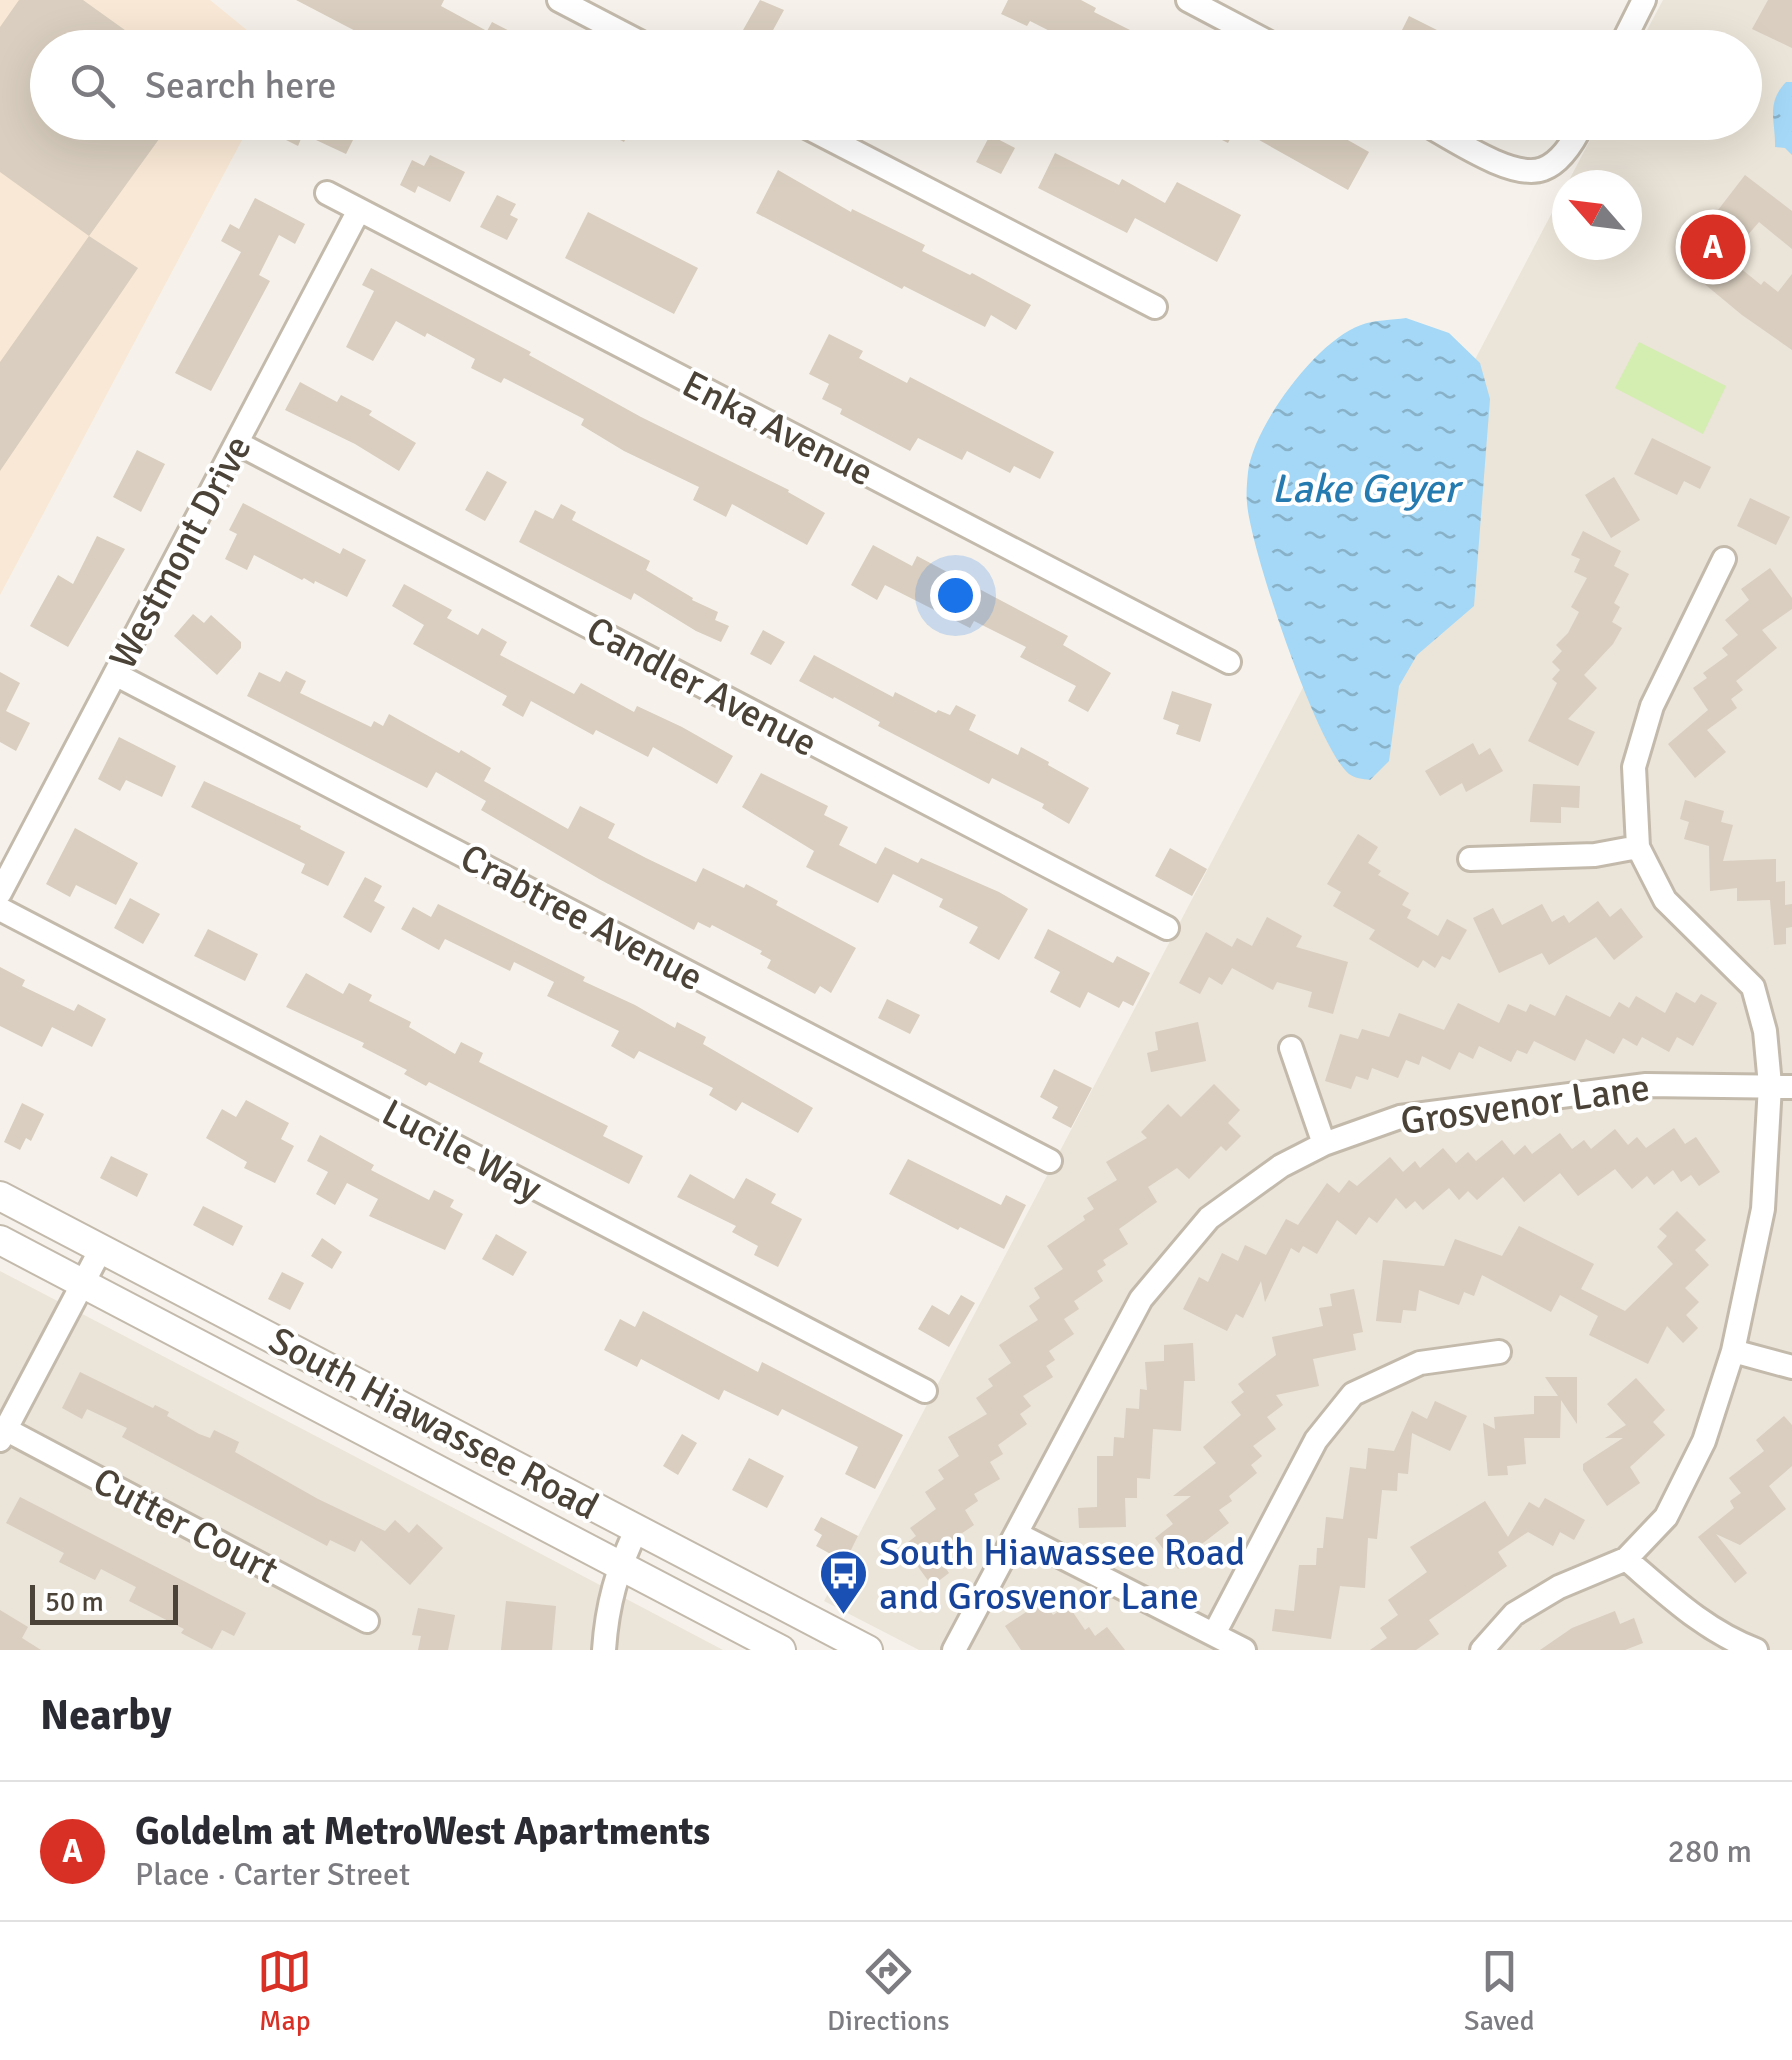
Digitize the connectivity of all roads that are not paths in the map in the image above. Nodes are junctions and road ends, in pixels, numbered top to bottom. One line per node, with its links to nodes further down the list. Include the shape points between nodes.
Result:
1 (559, 0): 4 (street)
2 (1188, 0): 5 (street)
3 (1644, 0): 6 (street)
4 (616, 30)
5 (1245, 30)
6 (1629, 30)
7 (832, 140): 12 (street)
8 (1457, 140): 9 (street, via 1514,169 1544,169)
9 (1573, 140)
10 (327, 193): 11 (street, Enka Avenue)
11 (359, 210): 13 (street, Westmont Drive); 15 (street, Enka Avenue)
12 (1155, 306)
13 (237, 443): 16 (street, Westmont Drive); 21 (street, Candler Avenue)
14 (1724, 559): 17 (street, via 1647,721 1634,767)
15 (1229, 662)
16 (115, 674): 19 (street, Westmont Drive); 25 (street, Crabtree Avenue)
17 (1638, 847): 18 (street); 23 (street, via 1665,900 1753,987)
18 (1470, 859)
19 (0, 893)
20 (0, 909): 33 (street, Lucile Way)
21 (1167, 928)
22 (1291, 1048): 24 (street)
23 (1781, 1086): 24 (street, Grosvenor Lane, via 1646,1085 1500,1102 1400,1117); 30 (street)
24 (1324, 1144): 36 (street, Grosvenor Lane, via 1209,1218 1141,1299)
25 (1050, 1161)
26 (0, 1196): 28 (street, South Hiawassee Road)
27 (0, 1240): 29 (street, South Hiawassee Road)
28 (101, 1249): 29 (street); 35 (street, South Hiawassee Road)
29 (82, 1284): 34 (street); 38 (street, South Hiawassee Road)
30 (1733, 1351): 32 (street); 37 (street, via 1704,1441 1666,1516)
31 (1498, 1352): 40 (street, via 1420,1363 1352,1394 1316,1440)
32 (1792, 1367)
33 (924, 1391)
34 (2, 1435): 39 (street, Cutter Court)
35 (637, 1529): 38 (street); 43 (street, South Hiawassee Road)
36 (1017, 1534): 40 (street); 44 (street, Grosvenor Lane)
37 (1626, 1558): 46 (street, via 1514,1614); 47 (street, via 1689,1613)
38 (619, 1565): 41 (street); 42 (street, South Hiawassee Road)
39 (367, 1621)
40 (1214, 1634): 45 (street)
41 (604, 1650)
42 (781, 1650)
43 (868, 1650)
44 (954, 1650)
45 (1244, 1650)
46 (1482, 1650)
47 (1756, 1650)

